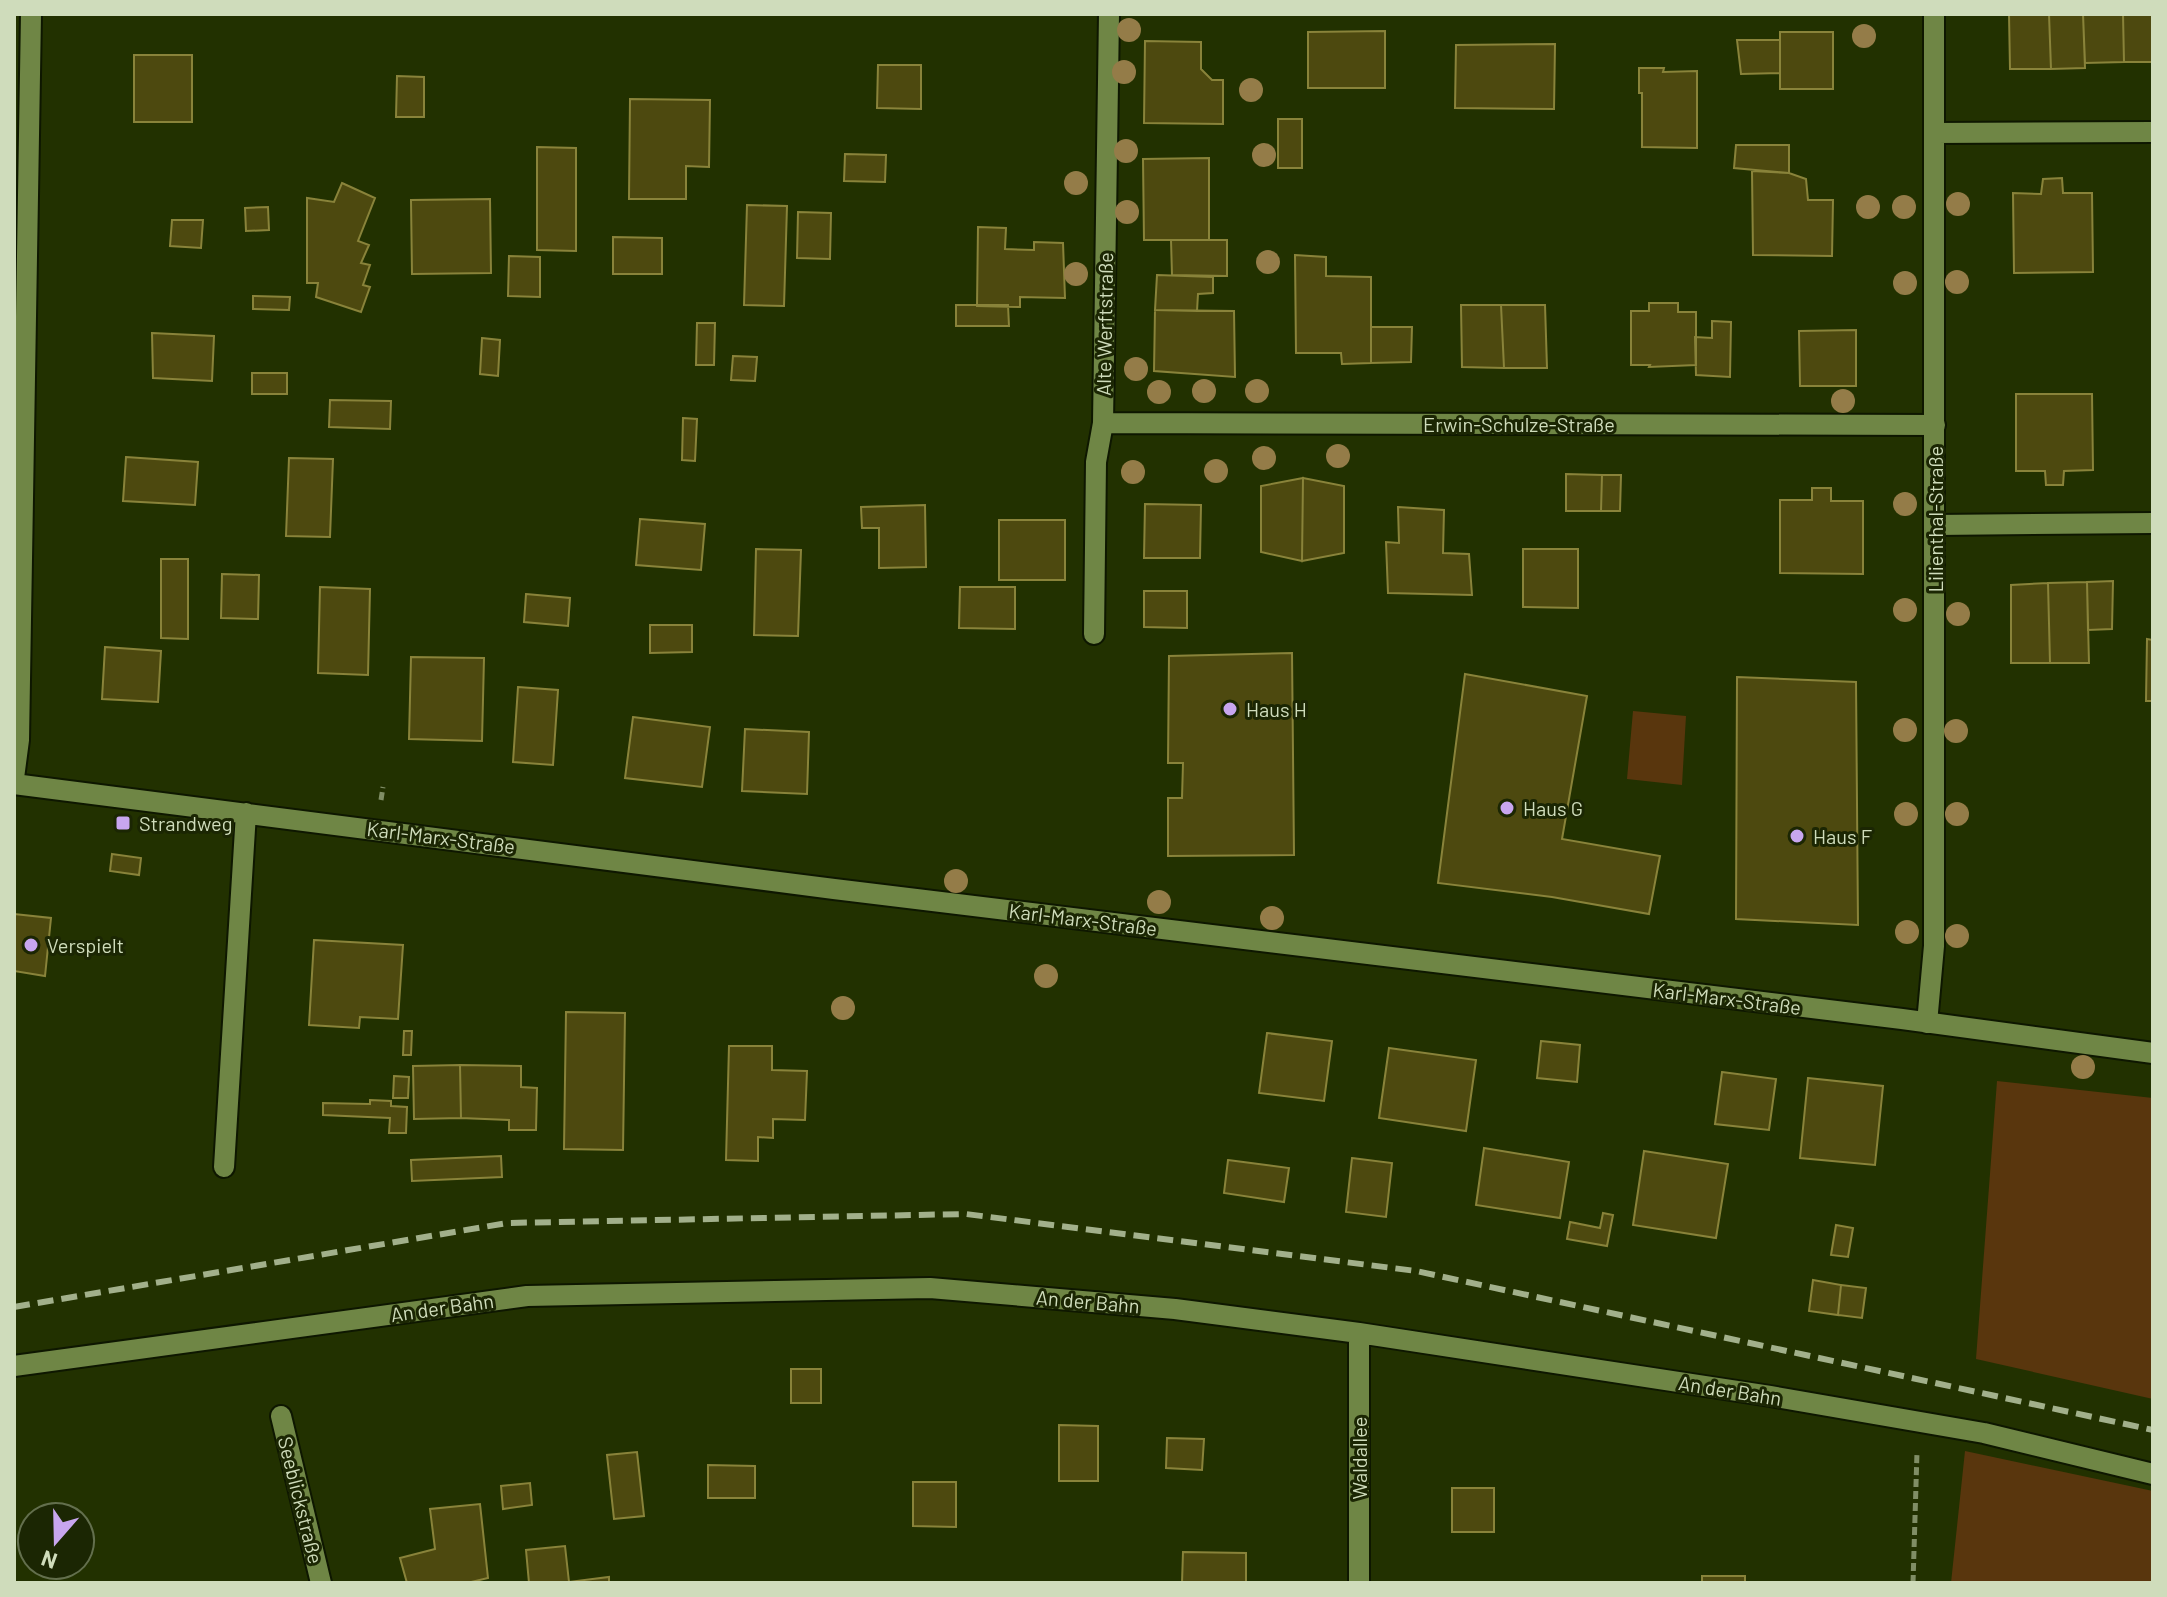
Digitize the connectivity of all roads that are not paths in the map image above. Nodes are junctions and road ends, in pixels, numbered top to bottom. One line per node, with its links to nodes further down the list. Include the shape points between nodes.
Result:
1 (31, 14): 11 (street, via 19,740)
2 (1109, 14): 6 (street, Alte Werftstraße)
3 (1934, 14): 5 (street, Lilienthal-Straße)
4 (2153, 132): 5 (street)
5 (1934, 133): 7 (street, Lilienthal-Straße)
6 (1103, 423): 7 (street, Erwin-Schulze-Straße); 10 (street, Alte Werftstraße, via 1096,462)
7 (1935, 425): 9 (street, Lilienthal-Straße)
8 (2153, 523): 9 (street)
9 (1935, 525): 13 (street, Lilienthal-Straße, via 1934,946)
10 (1094, 634)
11 (14, 781): 12 (street, Karl-Marx-Straße)
12 (246, 813): 13 (street, Karl-Marx-Straße); 15 (street)
13 (1927, 1023): 14 (street, Karl-Marx-Straße)
14 (2153, 1053)
15 (224, 1167)
16 (1359, 1333): 17 (street, An der Bahn, via 1175,1309 930,1288 527,1296); 19 (street, An der Bahn, via 1918,1421); 21 (street, Waldallee)
17 (14, 1366)
18 (281, 1416): 20 (street, Seeblickstraße)
19 (2153, 1474)
20 (321, 1583)
21 (1359, 1583)

